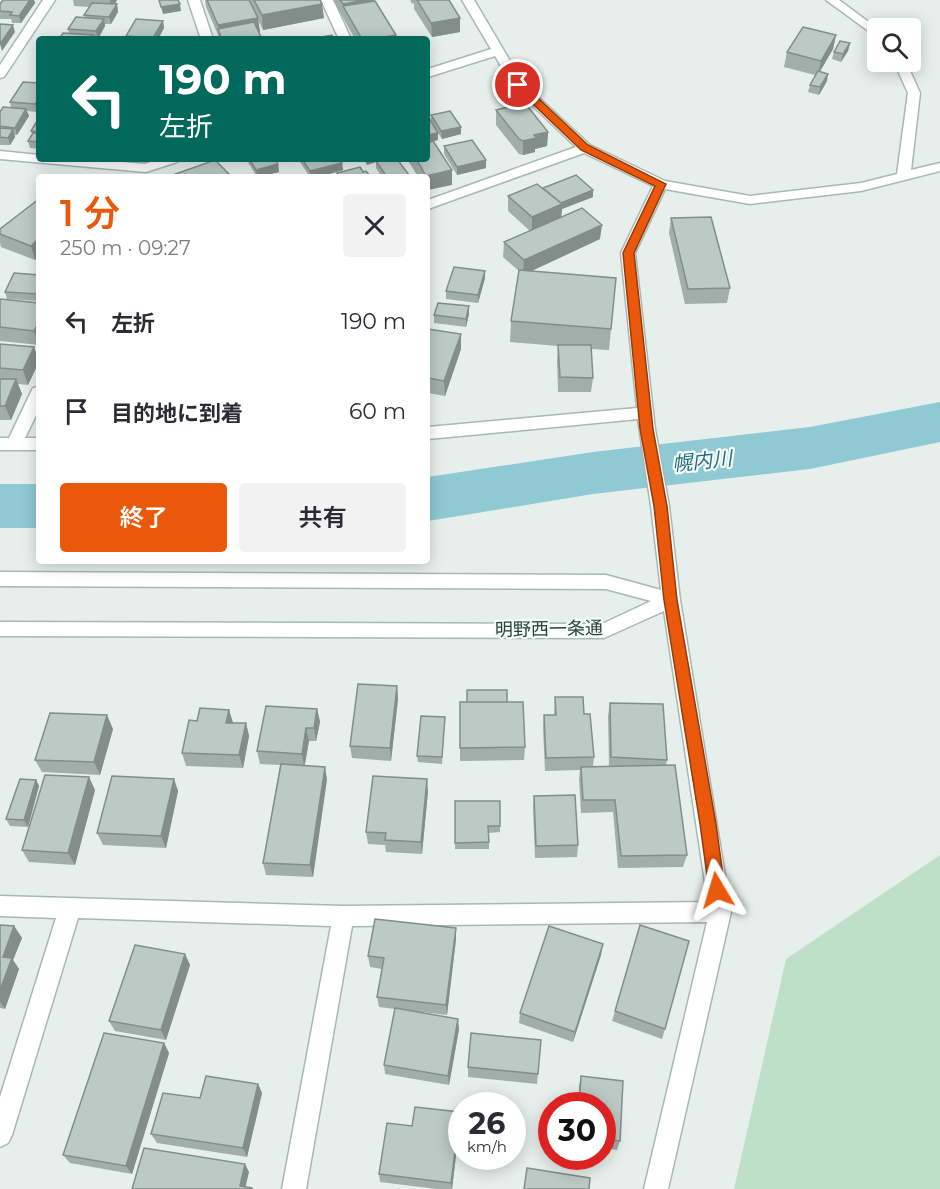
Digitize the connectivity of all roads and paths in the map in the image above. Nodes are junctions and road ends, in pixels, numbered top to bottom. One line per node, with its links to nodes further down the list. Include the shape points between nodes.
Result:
1 (50, 0): 12 (street)
2 (194, 0): 7 (street)
3 (327, 0): 8 (street)
4 (468, 0): 9 (street)
5 (832, 0): 6 (street)
6 (867, 27)
7 (206, 36)
8 (344, 36)
9 (496, 51): 10 (street); 13 (street, via 518,85)
10 (430, 72)
11 (905, 72): 20 (street, via 914,93)
12 (0, 74)
13 (585, 148): 21 (street); 22 (street)
14 (0, 155): 15 (street)
15 (36, 159)
16 (62, 162): 19 (street)
17 (166, 162): 19 (street)
18 (940, 167): 20 (street)
19 (144, 173)
20 (903, 177): 21 (street, via 861,187 750,200)
21 (661, 184): 24 (street, via 628,253)
22 (430, 204)
23 (36, 397): 27 (street)
24 (646, 413): 25 (street); 29 (street)
25 (430, 433)
26 (36, 444): 27 (street)
27 (7, 445)
28 (0, 579): 29 (street, via 606,582)
29 (671, 600): 30 (street, 明野西一条通, via 604,631); 33 (street)
30 (0, 629)
31 (0, 906): 32 (street)
32 (70, 908): 34 (street); 35 (street)
33 (720, 912): 34 (street); 37 (street)
34 (343, 916): 36 (street)
35 (0, 1135)
36 (294, 1189)
37 (656, 1189)

